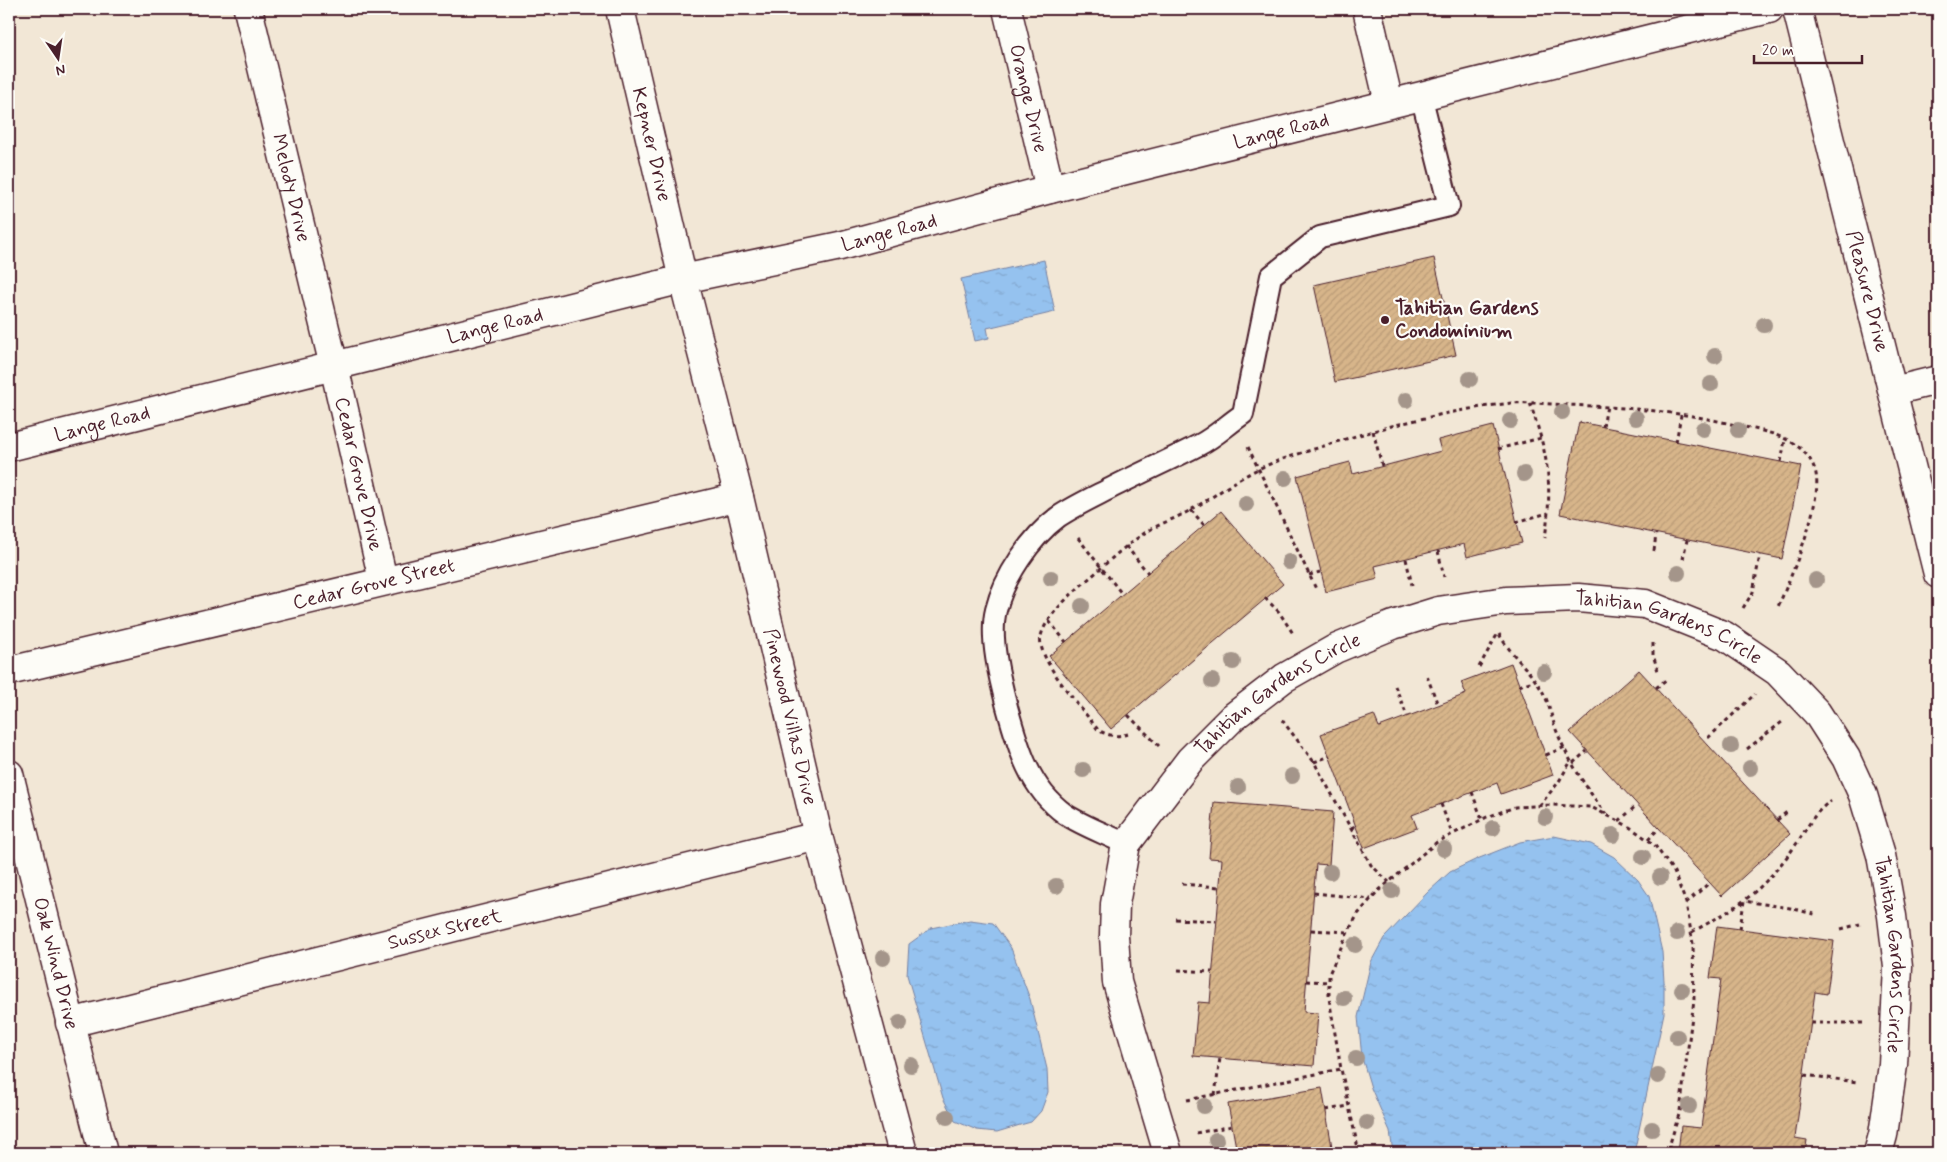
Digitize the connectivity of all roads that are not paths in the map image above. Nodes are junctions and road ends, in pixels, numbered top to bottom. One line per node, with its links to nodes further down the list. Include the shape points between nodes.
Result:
1 (248, 9): 12 (street, Melody Drive)
2 (620, 9): 11 (street, Kepner Drive)
3 (1006, 9): 10 (street, Orange Drive)
4 (1367, 9): 9 (street)
5 (1769, 9): 7 (street, Lange Road)
6 (1797, 9): 14 (street, Pleasure Drive)
7 (1734, 13): 8 (street, Lange Road)
8 (1421, 95): 9 (street, Lange Road); 22 (lane, via 1450,206 1320,237 1270,276 1243,414 1202,443 1061,516 1032,543 1003,590 996,611 998,671 1016,738 1033,779 1047,798 1066,814)
9 (1389, 103): 10 (street, Lange Road)
10 (1050, 189): 11 (street, Lange Road, via 840,246)
11 (683, 279): 12 (street, Lange Road); 16 (street, Pinewood Villas Drive)
12 (334, 366): 15 (street, Lange Road); 18 (street, Cedar Grove Drive)
13 (1938, 380): 14 (street)
14 (1893, 391): 17 (street, Pleasure Drive)
15 (9, 447)
16 (739, 497): 18 (street, Cedar Grove Street); 21 (street, Pinewood Villas Drive)
17 (1938, 574)
18 (383, 580): 19 (street, Cedar Grove Street)
19 (9, 671)
20 (9, 774): 23 (street, Oak Wind Drive)
21 (818, 836): 23 (street, Sussex Street); 25 (street, Pinewood Villas Drive)
22 (1126, 844): 26 (street, Tahitian Gardens Circle, via 1115,904 1117,982); 27 (street, Tahitian Gardens Circle, via 1190,760 1233,717 1284,678 1335,649 1393,625 1438,611 1493,602 1578,598 1645,604 1725,636 1778,672 1817,713 1859,785 1881,854 1898,968 1890,1086)
23 (70, 1023): 24 (street, Oak Wind Drive)
24 (103, 1153)
25 (902, 1153)
26 (1168, 1153)
27 (1878, 1153)

